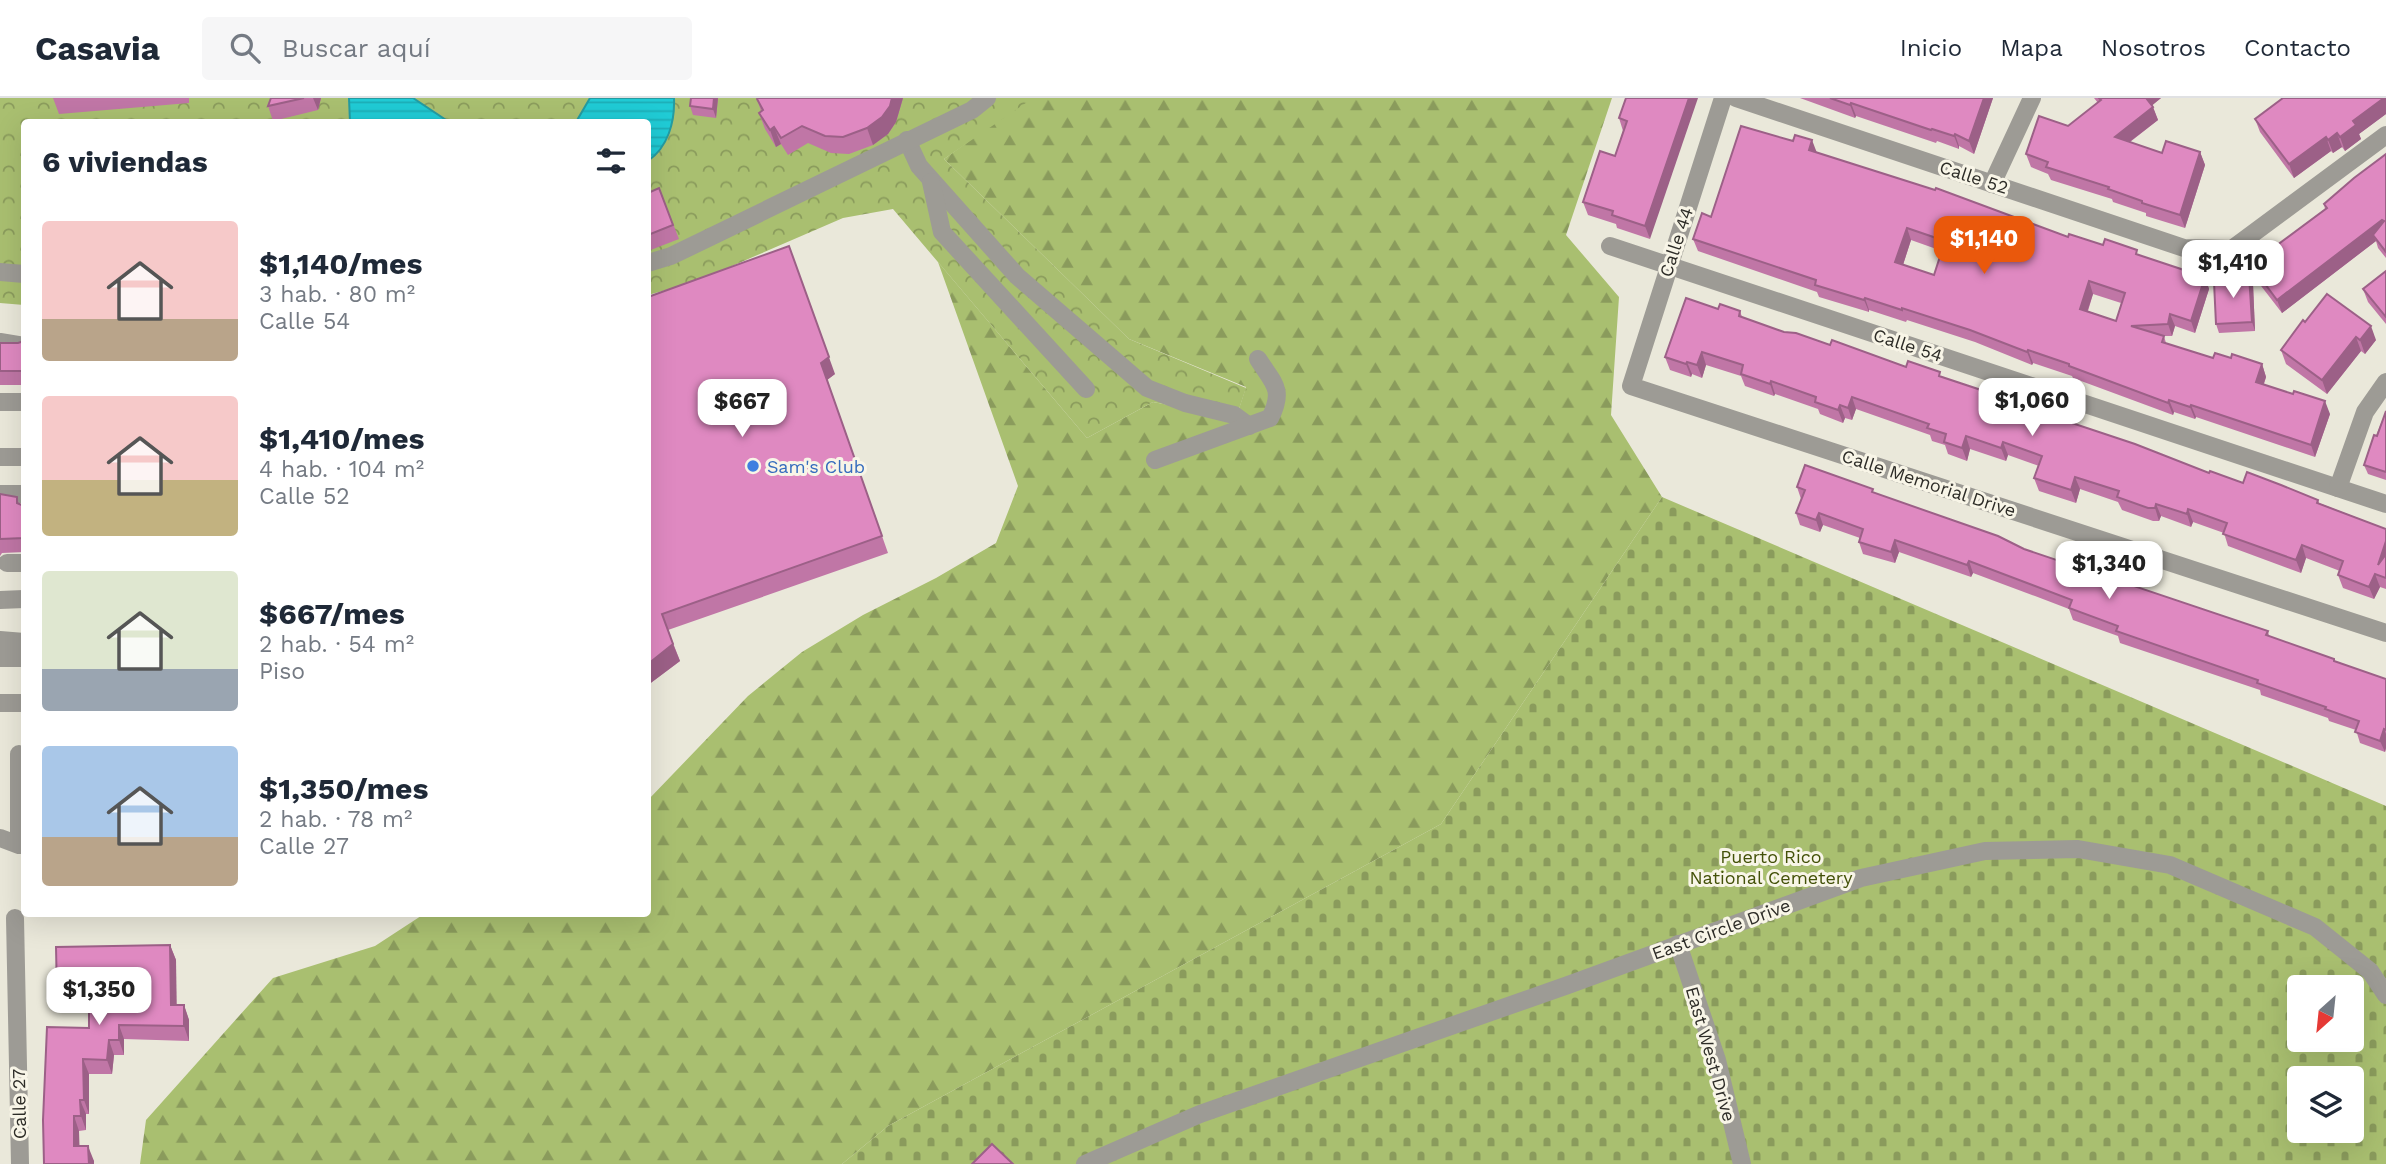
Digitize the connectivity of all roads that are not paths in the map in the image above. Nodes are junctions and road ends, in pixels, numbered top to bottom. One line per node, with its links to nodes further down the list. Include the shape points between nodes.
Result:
1 (987, 98): 6 (street, via 972,110)
2 (1723, 98): 11 (street, Calle 44)
3 (1736, 98): 8 (street, Calle 52)
4 (2032, 98): 8 (street)
5 (2386, 135): 8 (street, Calle 52, via 2232,249 2184,248)
6 (907, 140): 7 (street); 10 (street)
7 (930, 179): 20 (street, via 942,232); 23 (street, via 1017,276 1147,388 1185,403 1218,409)
8 (1993, 184)
9 (1610, 246): 11 (street, Calle 54)
10 (651, 262)
11 (1668, 265): 19 (street, Calle 44); 27 (street, Calle 54)
12 (0, 272): 13 (street)
13 (21, 274)
14 (21, 338): 15 (street)
15 (0, 340): 16 (street)
16 (21, 345)
17 (1258, 359): 23 (street, via 1278,390 1277,405 1270,418)
18 (2386, 382): 27 (street, via 2365,412)
19 (1631, 386): 33 (street, Calle Memorial Drive)
20 (1086, 389)
21 (0, 402): 22 (street)
22 (21, 402)
23 (1249, 426): 26 (street)
24 (0, 457): 25 (street)
25 (21, 457)
26 (1155, 460)
27 (2339, 488): 30 (street, Calle 54)
28 (0, 494): 29 (street)
29 (21, 494)
30 (2386, 504)
31 (21, 599): 32 (street)
32 (0, 600)
33 (2386, 633)
34 (0, 640): 35 (street)
35 (21, 642)
36 (0, 658): 37 (street)
37 (21, 658)
38 (0, 703): 39 (street)
39 (21, 703)
40 (0, 754): 41 (street)
41 (21, 754)
42 (21, 784): 43 (street, via 19,845)
43 (0, 838)
44 (15, 918): 47 (street, Calle 27)
45 (1678, 944): 46 (street, East Circle Drive, via 1861,878 1985,851 2078,849 2170,865 2315,927 2370,971); 48 (street, East Circle Drive, via 1200,1114); 49 (street, East West Drive, via 1717,1060)
46 (2386, 995)
47 (20, 1164)
48 (1085, 1164)
49 (1742, 1164)

